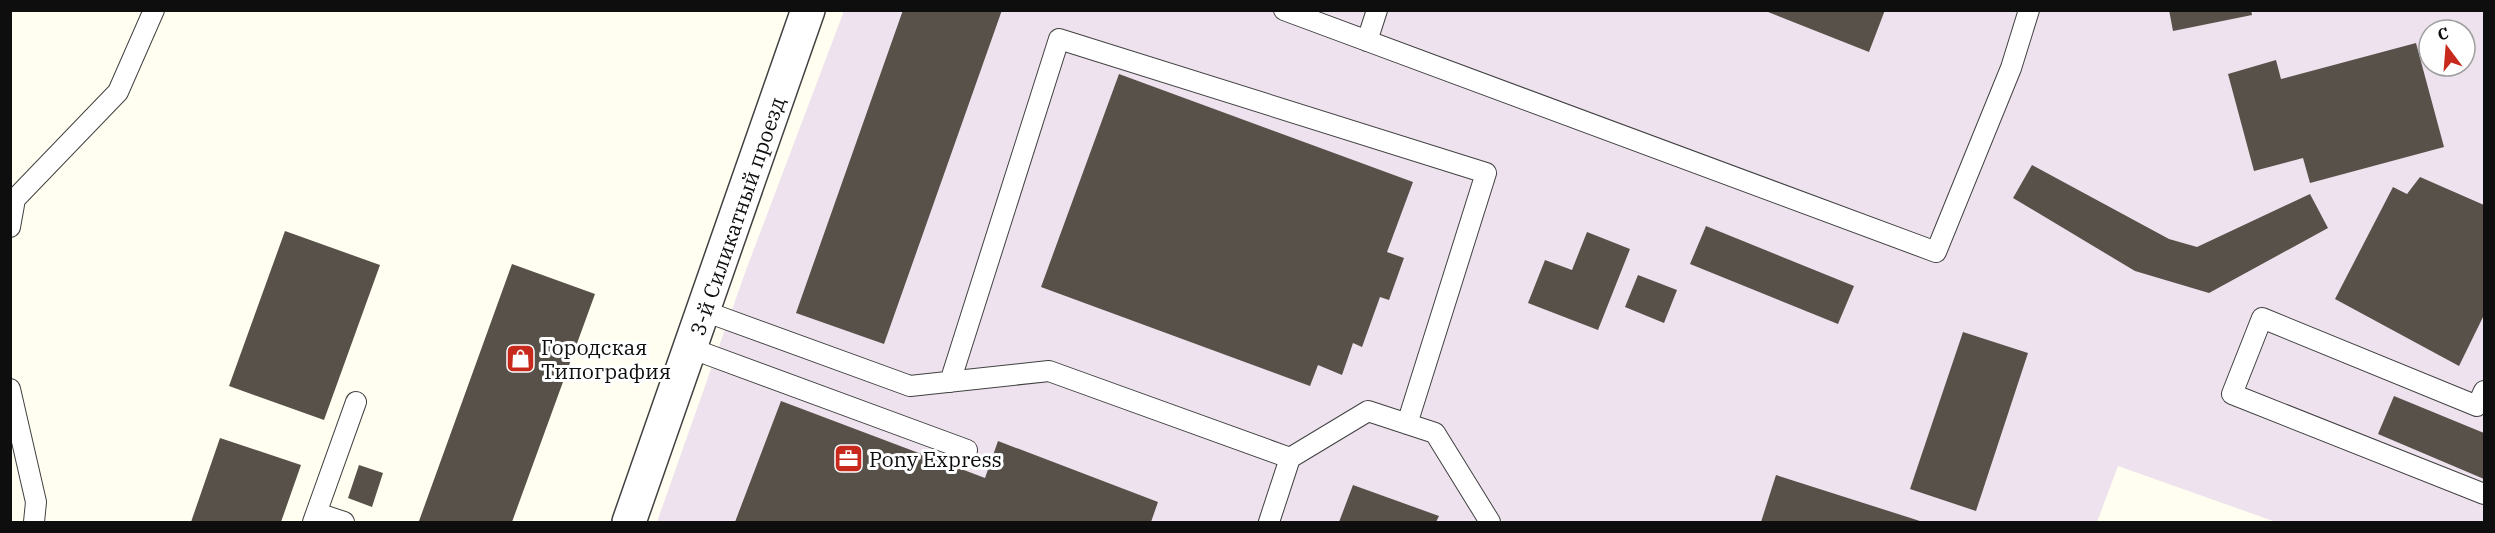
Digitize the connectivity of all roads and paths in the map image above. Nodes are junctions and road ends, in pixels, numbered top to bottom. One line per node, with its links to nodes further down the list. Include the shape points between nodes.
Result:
1 (154, 10): 7 (lane, via 118,92 15,199)
2 (808, 10): 8 (street, 3-й Силикатный проезд)
3 (1284, 10): 6 (lane)
4 (1377, 10): 6 (lane)
5 (2029, 10): 6 (lane, via 2011,68 1936,252)
6 (1367, 40)
7 (10, 227)
8 (704, 311): 9 (street, 3-й Силикатный проезд); 10 (lane, via 910,386)
9 (690, 348): 15 (lane); 21 (street, 3-й Силикатный проезд)
10 (951, 382): 14 (lane, via 1059,39 1486,173); 16 (lane, via 1049,371)
11 (10, 389): 19 (lane, via 36,502)
12 (2484, 391): 17 (lane, via 2477,406 2262,318 2232,394)
13 (356, 402): 18 (lane)
14 (1407, 424): 16 (lane, via 1368,411); 23 (lane, via 1436,433)
15 (967, 450)
16 (1290, 458): 22 (lane)
17 (2484, 494)
18 (315, 518): 20 (lane)
19 (33, 522)
20 (344, 522)
21 (629, 522)
22 (1269, 522)
23 (1490, 522)

